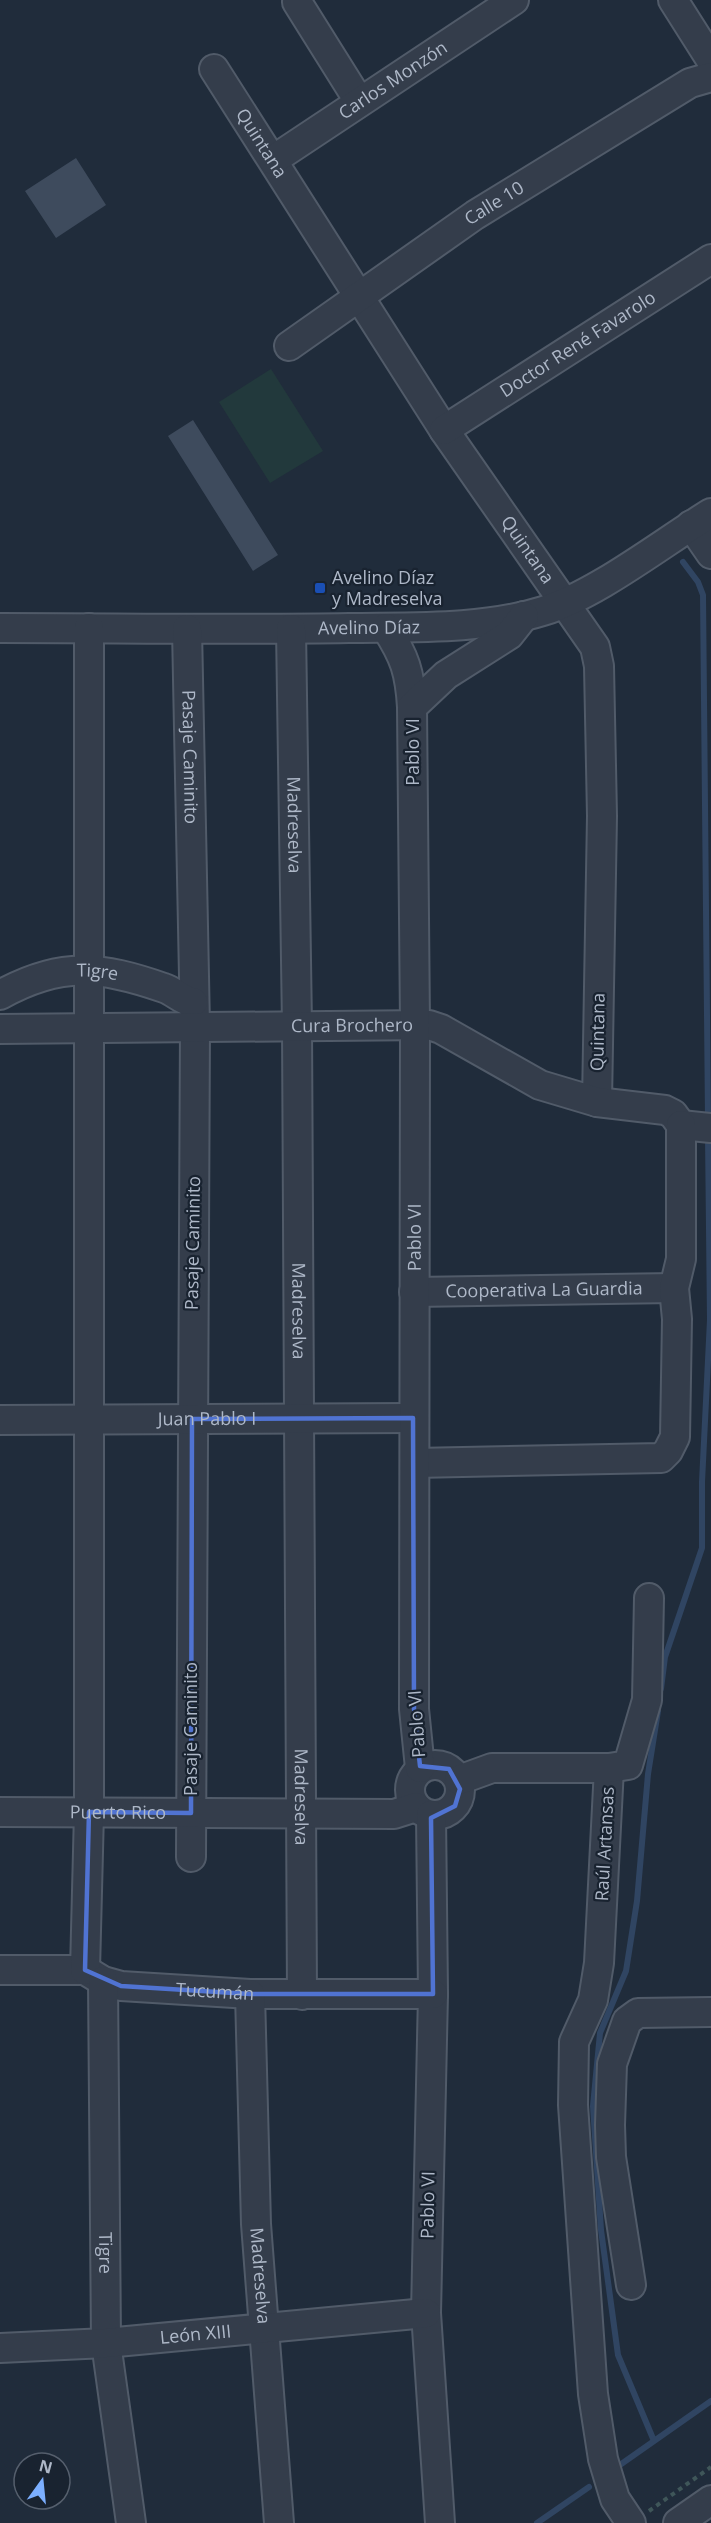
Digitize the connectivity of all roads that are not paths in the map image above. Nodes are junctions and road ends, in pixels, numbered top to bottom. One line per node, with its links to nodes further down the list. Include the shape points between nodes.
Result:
1 (514, 0): 4 (street, Carlos Monzón)
2 (672, 0): 5 (street)
3 (297, 2): 8 (street)
4 (483, 8): 8 (street, Carlos Monzón)
5 (711, 60)
6 (214, 69): 9 (street, Quintana)
7 (711, 77): 11 (street, Calle 10, via 690,83 475,215)
8 (359, 101): 9 (street, Carlos Monzón)
9 (273, 160): 11 (street, Quintana)
10 (711, 259): 13 (street, Doctor René Favarolo)
11 (358, 298): 12 (street, Calle 10); 13 (street, Quintana)
12 (290, 346)
13 (444, 430): 16 (street, Quintana)
14 (701, 519): 15 (street); 16 (street, Avelino Díaz)
15 (711, 554)
16 (562, 603): 17 (street, Avelino Díaz); 31 (street, Quintana, via 591,640 599,657 602,816)
17 (524, 616): 21 (street, Avelino Díaz); 23 (street, Pablo VI, via 509,635 446,675)
18 (0, 628): 19 (street, Avelino Díaz)
19 (89, 628): 20 (street, Avelino Díaz); 24 (street, Tigre)
20 (187, 628): 22 (street, Avelino Díaz); 26 (street, Pasaje Caminito)
21 (386, 628): 22 (street, Avelino Díaz); 23 (street, Pablo VI, via 403,654 410,675)
22 (291, 629): 29 (street, Madreselva)
23 (412, 707): 27 (street, Pablo VI)
24 (89, 969): 25 (street, Tigre, via 67,969); 26 (street, Tigre, via 168,989); 28 (street, Tigre)
25 (0, 995)
26 (194, 1014): 28 (street, Cura Brochero); 29 (street, Cura Brochero); 37 (street, Pasaje Caminito)
27 (415, 1024): 29 (street, Cura Brochero); 31 (street, Cura Brochero, via 441,1029 540,1085); 34 (street, Pablo VI)
28 (89, 1026): 30 (street, Cura Brochero); 36 (street, Tigre)
29 (297, 1026): 38 (street, Madreselva)
30 (0, 1029)
31 (597, 1102): 32 (street, Cura Brochero, via 665,1110)
32 (697, 1127): 33 (street)
33 (674, 1288): 34 (street, Cooperativa La Guardia); 40 (street, via 675,1437 661,1458)
34 (414, 1292): 35 (street, Pablo VI)
35 (413, 1418): 38 (street, Juan Pablo I); 40 (street, Pablo VI)
36 (89, 1419): 37 (street, Juan Pablo I); 39 (street, Juan Pablo I); 47 (street, Tigre)
37 (192, 1419): 38 (street, Juan Pablo I); 48 (street, Pasaje Caminito)
38 (298, 1419): 49 (street, Madreselva)
39 (0, 1420)
40 (415, 1463): 42 (street, Pablo VI, via 414,1709)
41 (649, 1598): 43 (street, via 647,1700 628,1765)
42 (420, 1768): 44 (street, via 442,1765); 45 (street, via 409,1791)
43 (609, 1768): 44 (street, Raúl Artansas, via 492,1768); 63 (street, Raúl Artansas, via 599,1963 592,2000 574,2042 573,2105 593,2394 601,2448 615,2499)
44 (459, 1780): 45 (street, via 455,1806 440,1815)
45 (424, 1811): 49 (street, Puerto Rico); 54 (street, Pablo VI)
46 (0, 1812): 47 (street, Puerto Rico)
47 (89, 1812): 48 (street, Puerto Rico); 52 (street, Tigre)
48 (191, 1813): 49 (street, Puerto Rico); 50 (street, Pasaje Caminito)
49 (299, 1814): 55 (street, Madreselva)
50 (191, 1857)
51 (0, 1970): 52 (street, Tucumán)
52 (94, 1975): 53 (street, Tucumán, via 121,1986); 60 (street, Tigre)
53 (250, 1994): 55 (street, Tucumán); 59 (street, Madreselva)
54 (433, 1994): 55 (street, Tucumán); 58 (street, Pablo VI)
55 (302, 1995)
56 (711, 2012): 57 (street, via 632,2016 612,2064 611,2157)
57 (631, 2285)
58 (426, 2313): 59 (street, León XIII); 66 (street, Pablo VI)
59 (262, 2329): 60 (street, León XIII); 65 (street, Madreselva)
60 (106, 2343): 61 (street, León XIII); 64 (street, Tigre)
61 (0, 2348)
62 (711, 2500): 67 (street)
63 (635, 2520)
64 (131, 2523)
65 (279, 2523)
66 (440, 2523)
67 (678, 2523)

